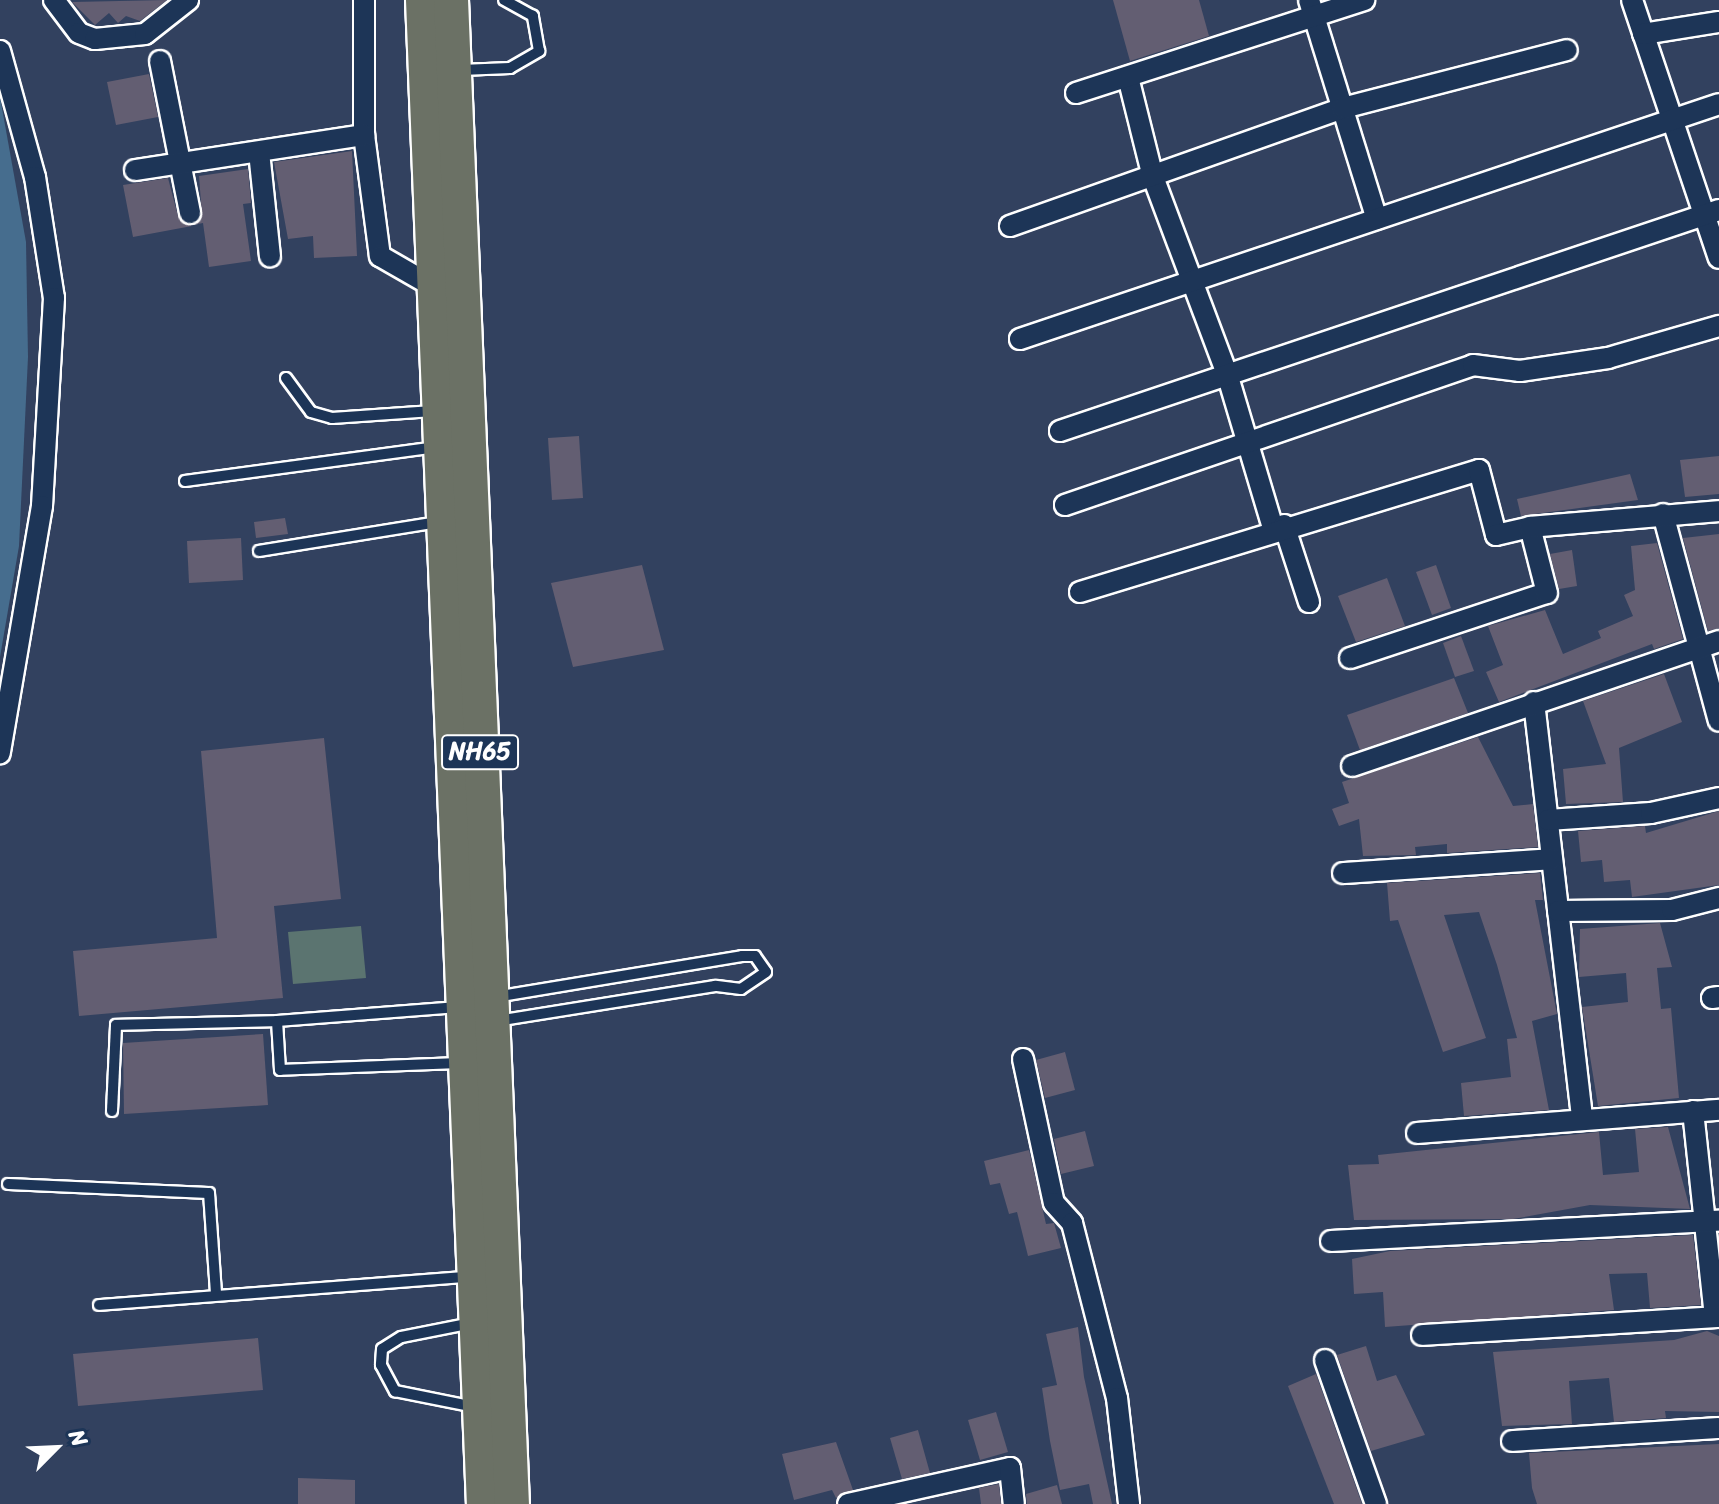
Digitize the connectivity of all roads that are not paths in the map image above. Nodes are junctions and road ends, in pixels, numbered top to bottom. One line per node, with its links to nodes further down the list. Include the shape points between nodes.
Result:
1 (54, 0): 2 (street, via 79,33 95,39 145,34)
2 (188, 0)
3 (364, 0): 21 (street)
4 (423, 0): 33 (highway, NH65)
5 (451, 0): 15 (highway, NH65)
6 (504, 0): 15 (lane, via 533,16 539,51 510,68)
7 (1364, 0): 9 (street)
8 (1632, 0): 11 (street)
9 (1312, 8): 16 (street); 19 (street)
10 (1719, 22): 11 (street)
11 (1643, 34): 20 (street)
12 (1567, 50): 19 (street)
13 (0, 51): 57 (street, via 35,177 54,298 42,506)
14 (160, 61): 23 (street)
15 (453, 70): 65 (highway, NH65)
16 (1128, 77): 17 (street); 25 (street)
17 (1076, 93)
18 (1719, 104): 20 (street)
19 (1343, 108): 25 (street); 28 (street)
20 (1672, 120): 27 (street); 28 (street)
21 (364, 135): 22 (street); 33 (street, via 380,256)
22 (259, 152): 23 (street); 30 (street)
23 (181, 163): 24 (street); 26 (street)
24 (135, 170)
25 (1153, 177): 29 (street); 32 (street)
26 (190, 213)
27 (1712, 213): 31 (street); 36 (street)
28 (1377, 219): 32 (street)
29 (1010, 226)
30 (270, 256)
31 (1719, 258)
32 (1190, 282): 35 (street); 36 (street)
33 (434, 287): 38 (highway, NH65)
34 (1719, 326): 41 (street, via 1608,358 1520,371 1473,365)
35 (1020, 339)
36 (1228, 377): 39 (street); 41 (street)
37 (286, 378): 38 (lane, via 311,412 332,418)
38 (439, 411): 40 (highway, NH65)
39 (1060, 431)
40 (441, 447): 42 (lane); 46 (highway, NH65)
41 (1248, 447): 43 (street); 47 (street)
42 (185, 481)
43 (1065, 505)
44 (1719, 511): 45 (street)
45 (1663, 514): 48 (street); 53 (street)
46 (444, 521): 49 (lane); 65 (highway, NH65)
47 (1278, 526): 48 (street, via 1479,470 1496,535); 50 (street); 51 (street)
48 (1530, 527): 54 (street, via 1547,593)
49 (259, 551)
50 (1080, 592)
51 (1309, 602)
52 (1719, 641): 53 (street)
53 (1695, 649): 55 (street); 56 (street)
54 (1350, 658)
55 (1534, 702): 58 (street); 60 (street)
56 (1719, 721)
57 (0, 753)
58 (1352, 766)
59 (1719, 798): 60 (street, via 1651,813)
60 (1548, 820): 61 (street)
61 (1552, 859): 62 (street); 64 (street)
62 (1343, 873)
63 (1719, 898): 64 (street, via 1672,910)
64 (1558, 911): 72 (street)
65 (485, 1008): 65 (lane, via 742,956 755,956 766,972 741,989 715,986); 66 (lane); 68 (highway, NH65); 88 (highway, NH65)
66 (277, 1021): 68 (lane, via 280,1070); 70 (lane, via 116,1025)
67 (1023, 1059): 91 (street, via 1054,1203 1072,1223 1117,1398)
68 (469, 1062): 77 (highway, NH65)
69 (1719, 1110): 71 (street)
70 (112, 1111)
71 (1693, 1111): 72 (street); 75 (street)
72 (1582, 1119): 73 (street)
73 (1417, 1133)
74 (8, 1184): 78 (lane, via 209,1193)
75 (1712, 1221): 76 (street); 80 (street)
76 (1331, 1241)
77 (478, 1276): 78 (lane); 81 (highway, NH65)
78 (216, 1293): 79 (lane)
79 (99, 1305)
80 (1717, 1317): 82 (street)
81 (479, 1322): 84 (highway, NH65); 84 (lane, via 401,1337 382,1349 381,1365 395,1391)
82 (1422, 1335)
83 (1325, 1360): 92 (street)
84 (481, 1408): 87 (highway, NH65)
85 (1719, 1428): 86 (street)
86 (1512, 1441)
87 (484, 1504)
88 (512, 1504)
89 (848, 1504): 90 (street, via 1010,1468)
90 (1014, 1504)
91 (1129, 1504)
92 (1376, 1504)

